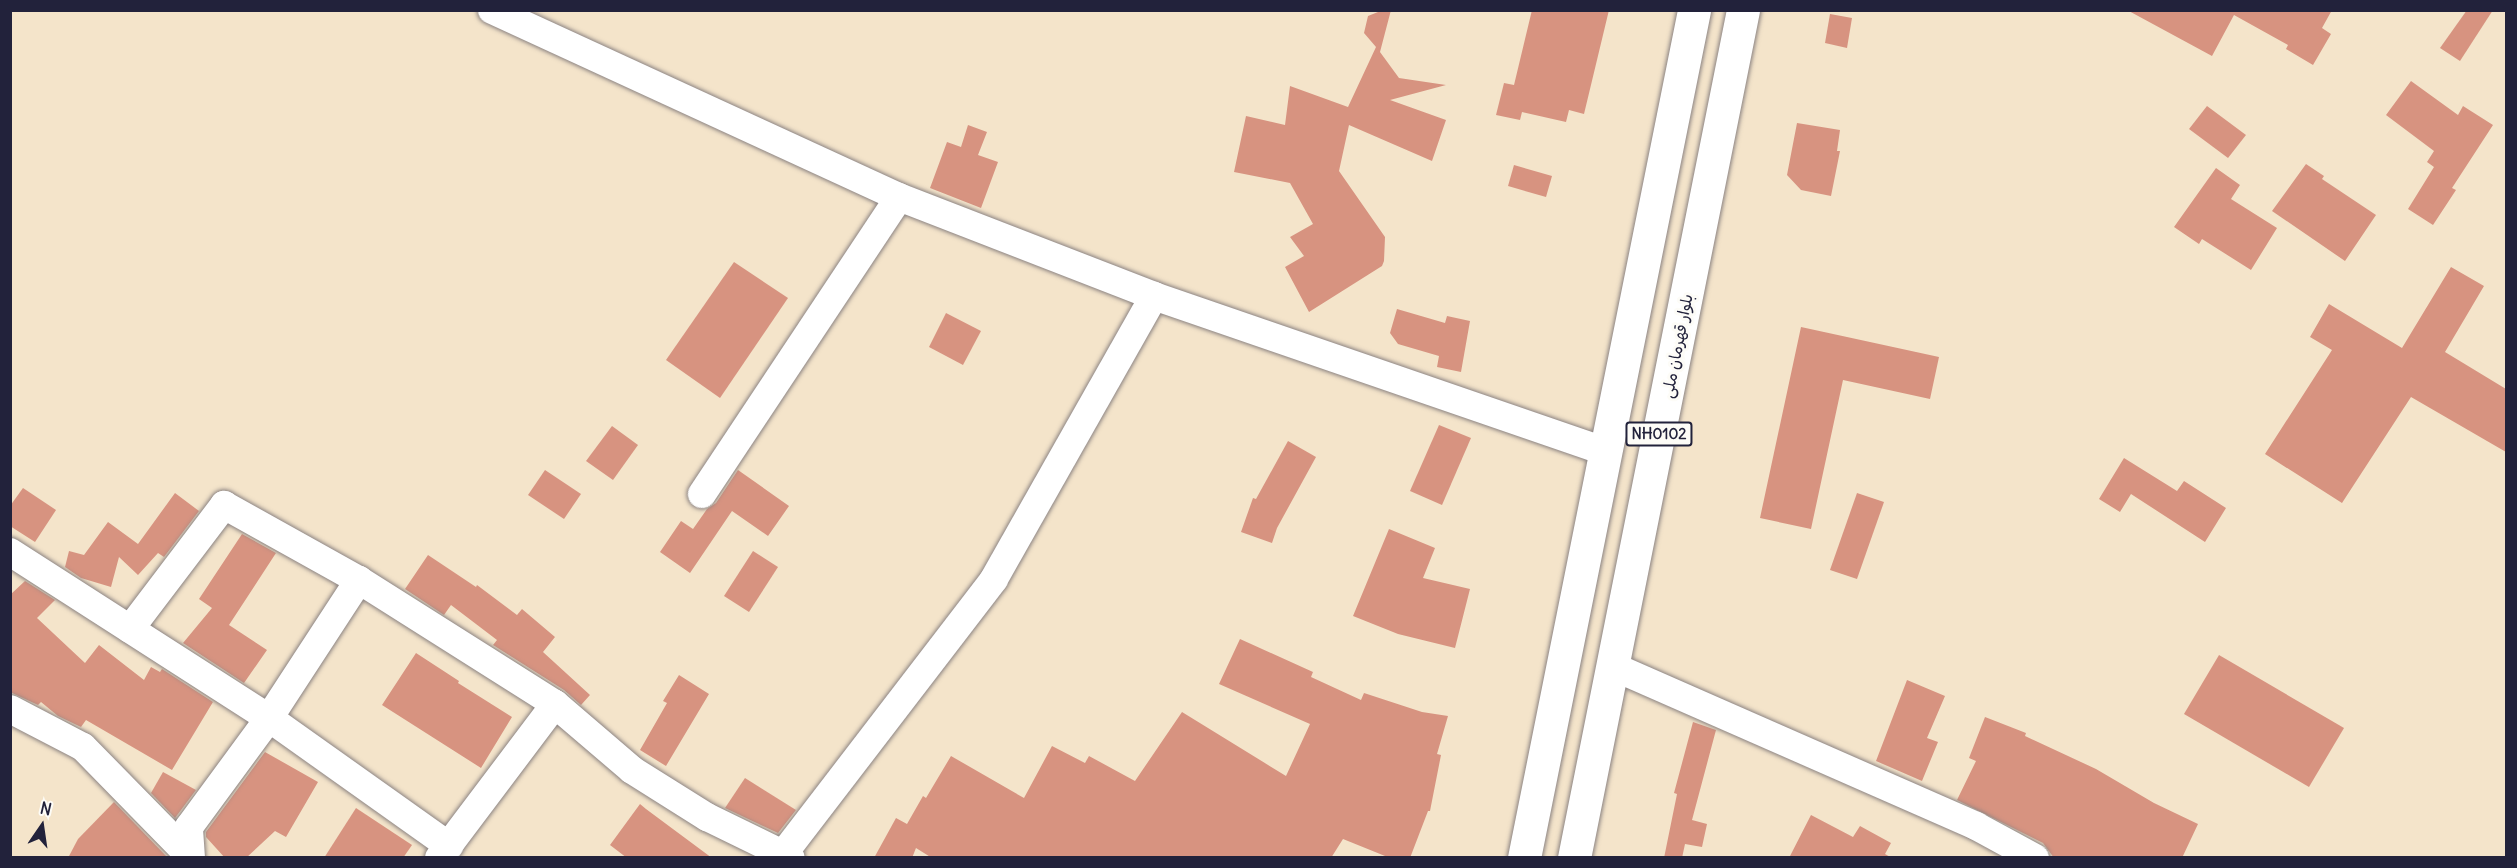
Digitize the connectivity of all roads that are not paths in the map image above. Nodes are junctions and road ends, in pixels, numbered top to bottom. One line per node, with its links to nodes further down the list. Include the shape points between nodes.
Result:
1 (492, 10): 4 (street)
2 (1694, 10): 6 (highway, NH0102)
3 (1743, 10): 11 (highway, بلوار قهرمان ملی / NH0102)
4 (899, 197): 5 (street); 7 (street)
5 (1154, 296): 6 (street); 16 (street, via 994,579)
6 (1606, 452): 18 (highway, NH0102)
7 (702, 494)
8 (10, 552): 10 (street)
9 (359, 580): 10 (street, via 224,505); 12 (street); 14 (street)
10 (130, 629): 14 (street)
11 (1612, 666): 19 (highway, بلوار قهرمان ملی / NH0102); 20 (street, via 1976,826)
12 (555, 704): 15 (street); 16 (street, via 632,770 707,817)
13 (10, 709): 17 (street, via 83,747)
14 (269, 718): 15 (street); 17 (street, via 189,827)
15 (444, 852)
16 (787, 856)
17 (189, 858)
18 (1524, 858)
19 (1574, 858)
20 (2035, 858)

